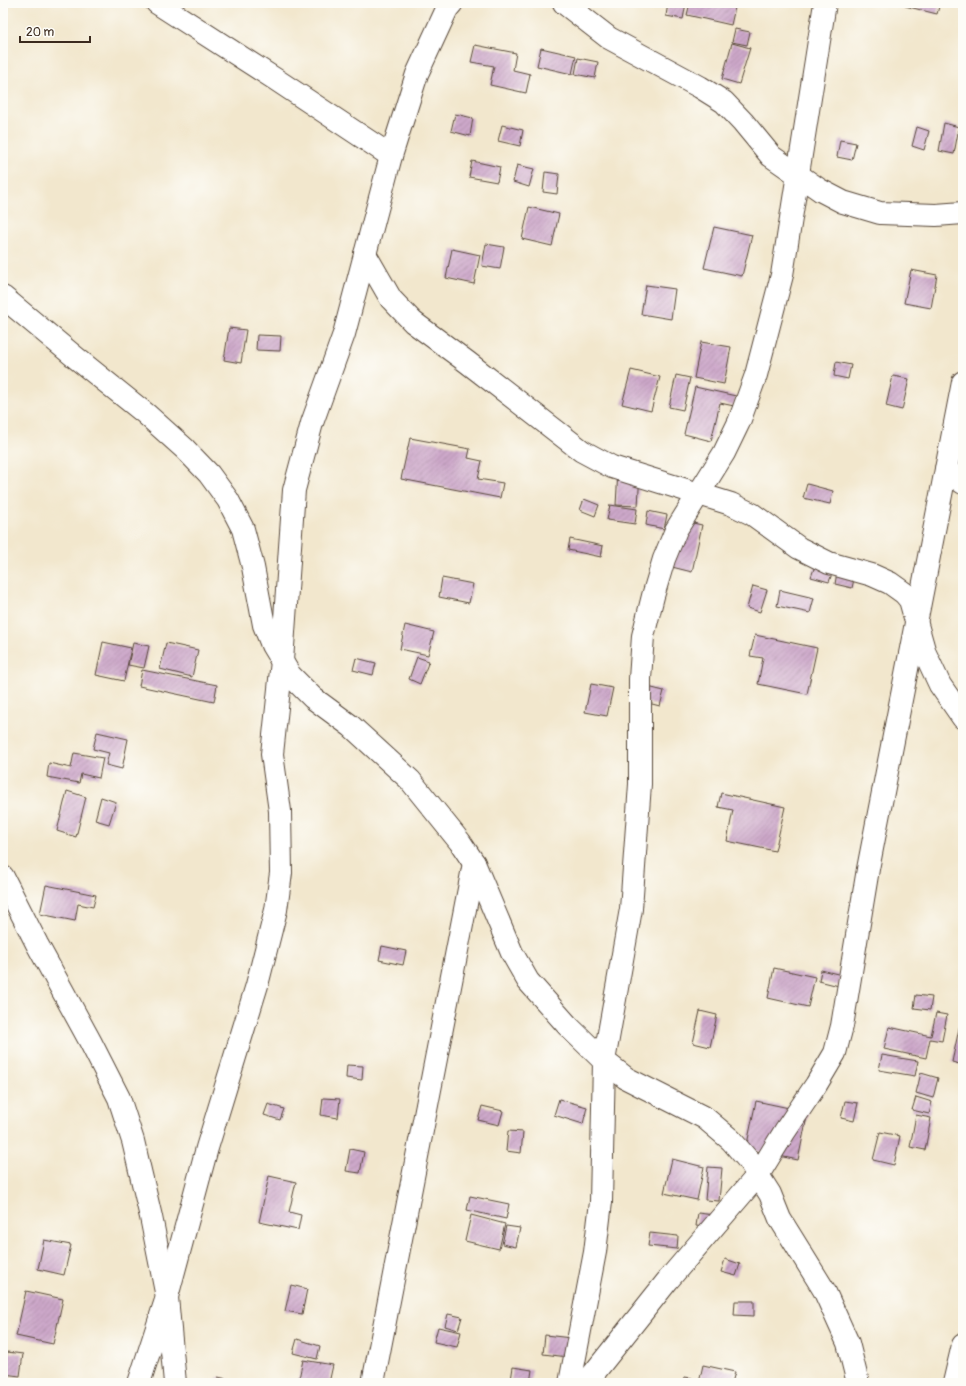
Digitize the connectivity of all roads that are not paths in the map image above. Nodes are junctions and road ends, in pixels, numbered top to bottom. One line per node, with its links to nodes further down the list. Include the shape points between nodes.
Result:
1 (157, 3): 5 (street)
2 (452, 3): 5 (street, via 417,74)
3 (564, 3): 6 (street, via 609,38 724,102 771,156)
4 (825, 3): 6 (street)
5 (391, 156): 8 (street)
6 (798, 175): 7 (street, via 843,202 880,213 936,215); 13 (street, via 782,275 756,374 739,422)
7 (963, 212)
8 (365, 254): 13 (street, via 391,299 413,322 582,451 612,468); 15 (street, via 344,334 312,423 294,490)
9 (3, 297): 15 (street, via 146,414 209,474 228,500 243,529 264,625)
10 (963, 382): 11 (street)
11 (946, 469): 12 (street); 14 (street)
12 (963, 483)
13 (699, 494): 14 (street, via 752,514 799,548 829,563 890,583 910,600); 19 (street, via 676,530 664,560 643,636 640,679 640,784 631,909)
14 (916, 620): 16 (street, via 925,652 940,685); 20 (street, via 835,1053)
15 (282, 661): 17 (street, via 290,675 313,698 351,726 410,780); 21 (street, via 272,754 280,811 281,873 276,910 257,985 207,1148)
16 (963, 718)
17 (474, 863): 19 (street, via 512,954 528,981); 25 (street)
18 (3, 877): 21 (street, via 119,1098 133,1141 152,1217)
19 (604, 1061): 20 (street, via 626,1078 705,1118 731,1140 750,1161); 26 (street, via 601,1202 595,1252)
20 (758, 1175): 27 (street, via 668,1280); 28 (street, via 770,1194 780,1219 824,1290 848,1343)
21 (167, 1297): 23 (street); 24 (street)
22 (963, 1345): 29 (street)
23 (139, 1383)
24 (175, 1383)
25 (373, 1383)
26 (570, 1383)
27 (586, 1383)
28 (858, 1383)
29 (954, 1383)

